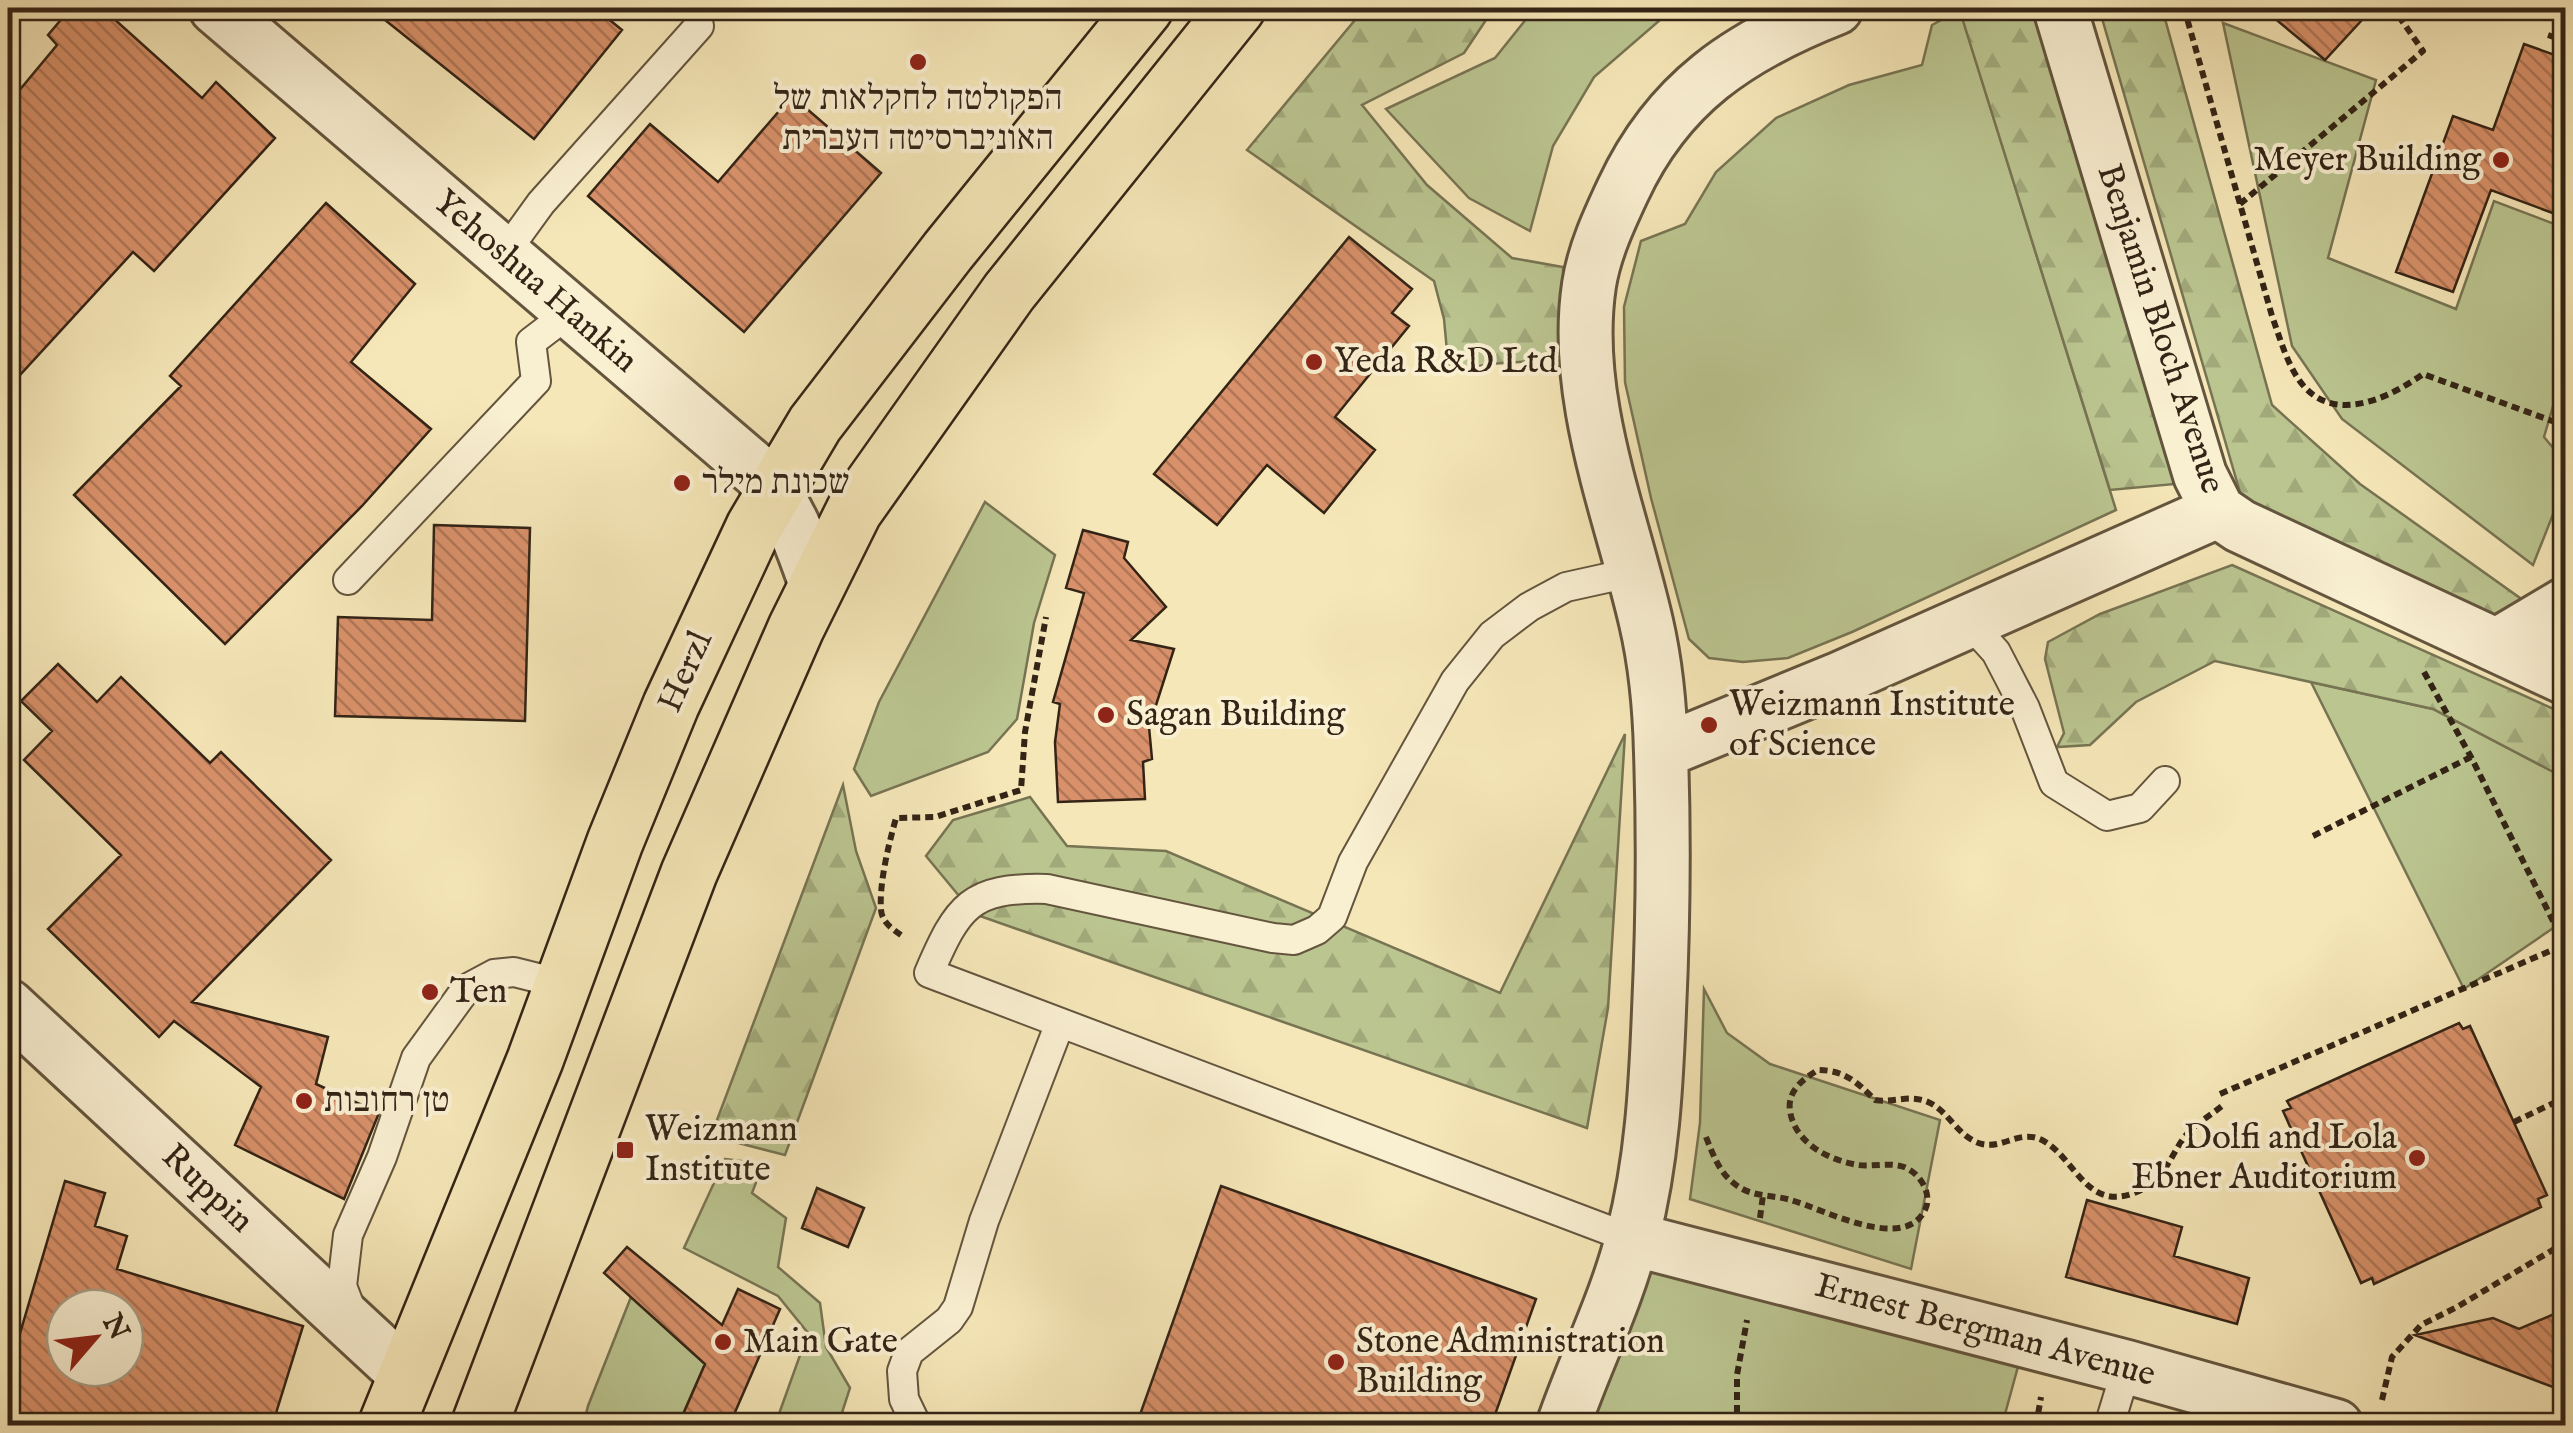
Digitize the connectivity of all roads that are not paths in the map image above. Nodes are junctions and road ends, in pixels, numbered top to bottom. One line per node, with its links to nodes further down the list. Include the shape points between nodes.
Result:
1 (216, 8): 7 (street, Yehoshua Hankin)
2 (1145, 8): 9 (main road, Herzl, via 960,236 815,424)
3 (1237, 8): 13 (main road, via 1009,292 854,511)
4 (1836, 8): 11 (street, via 1743,51 1673,108 1634,167 1598,249 1586,328 1590,379 1596,428)
5 (2060, 8): 10 (street, Benjamin Bloch Avenue, via 2200,475)
6 (699, 26): 7 (lane)
7 (504, 254): 8 (street, Yehoshua Hankin)
8 (569, 313): 9 (street, Yehoshua Hankin); 12 (lane, via 531,342 536,381)
9 (774, 489): 13 (street, Yehoshua Hankin); 20 (main road, Herzl, via 671,705)
10 (2218, 511): 15 (street); 16 (street, Benjamin Bloch Avenue)
11 (1634, 572): 18 (street, via 1656,678); 22 (lane, via 1566,587 1492,635 1456,681 1353,862 1332,916 1316,930 1294,940 1047,889 993,891 973,900 932,965)
12 (348, 580)
13 (816, 585): 27 (main road, via 689,873)
14 (2566, 604): 16 (street)
15 (1967, 620): 18 (street); 19 (lane, via 1996,652 2054,784 2108,816 2140,808)
16 (2496, 645): 17 (street, Benjamin Bloch Avenue)
17 (2566, 678)
18 (1661, 752): 23 (street, via 1654,1119)
19 (2166, 781)
20 (562, 984): 24 (lane, via 494,974 466,989 416,1058 348,1235 342,1286); 26 (main road, Herzl)
21 (8, 1006): 24 (street, Ruppin)
22 (1060, 1022): 23 (lane); 30 (lane, via 958,1307 909,1352 902,1371 904,1399)
23 (1632, 1239): 25 (street, Ernest Bergman Avenue); 31 (street)
24 (357, 1327): 26 (street, Ruppin)
25 (2127, 1367): 28 (street, Ernest Bergman Avenue); 32 (lane)
26 (405, 1374): 29 (main road, Herzl)
27 (488, 1416)
28 (2358, 1417)
29 (386, 1426)
30 (917, 1426)
31 (1563, 1426)
32 (2109, 1426)

